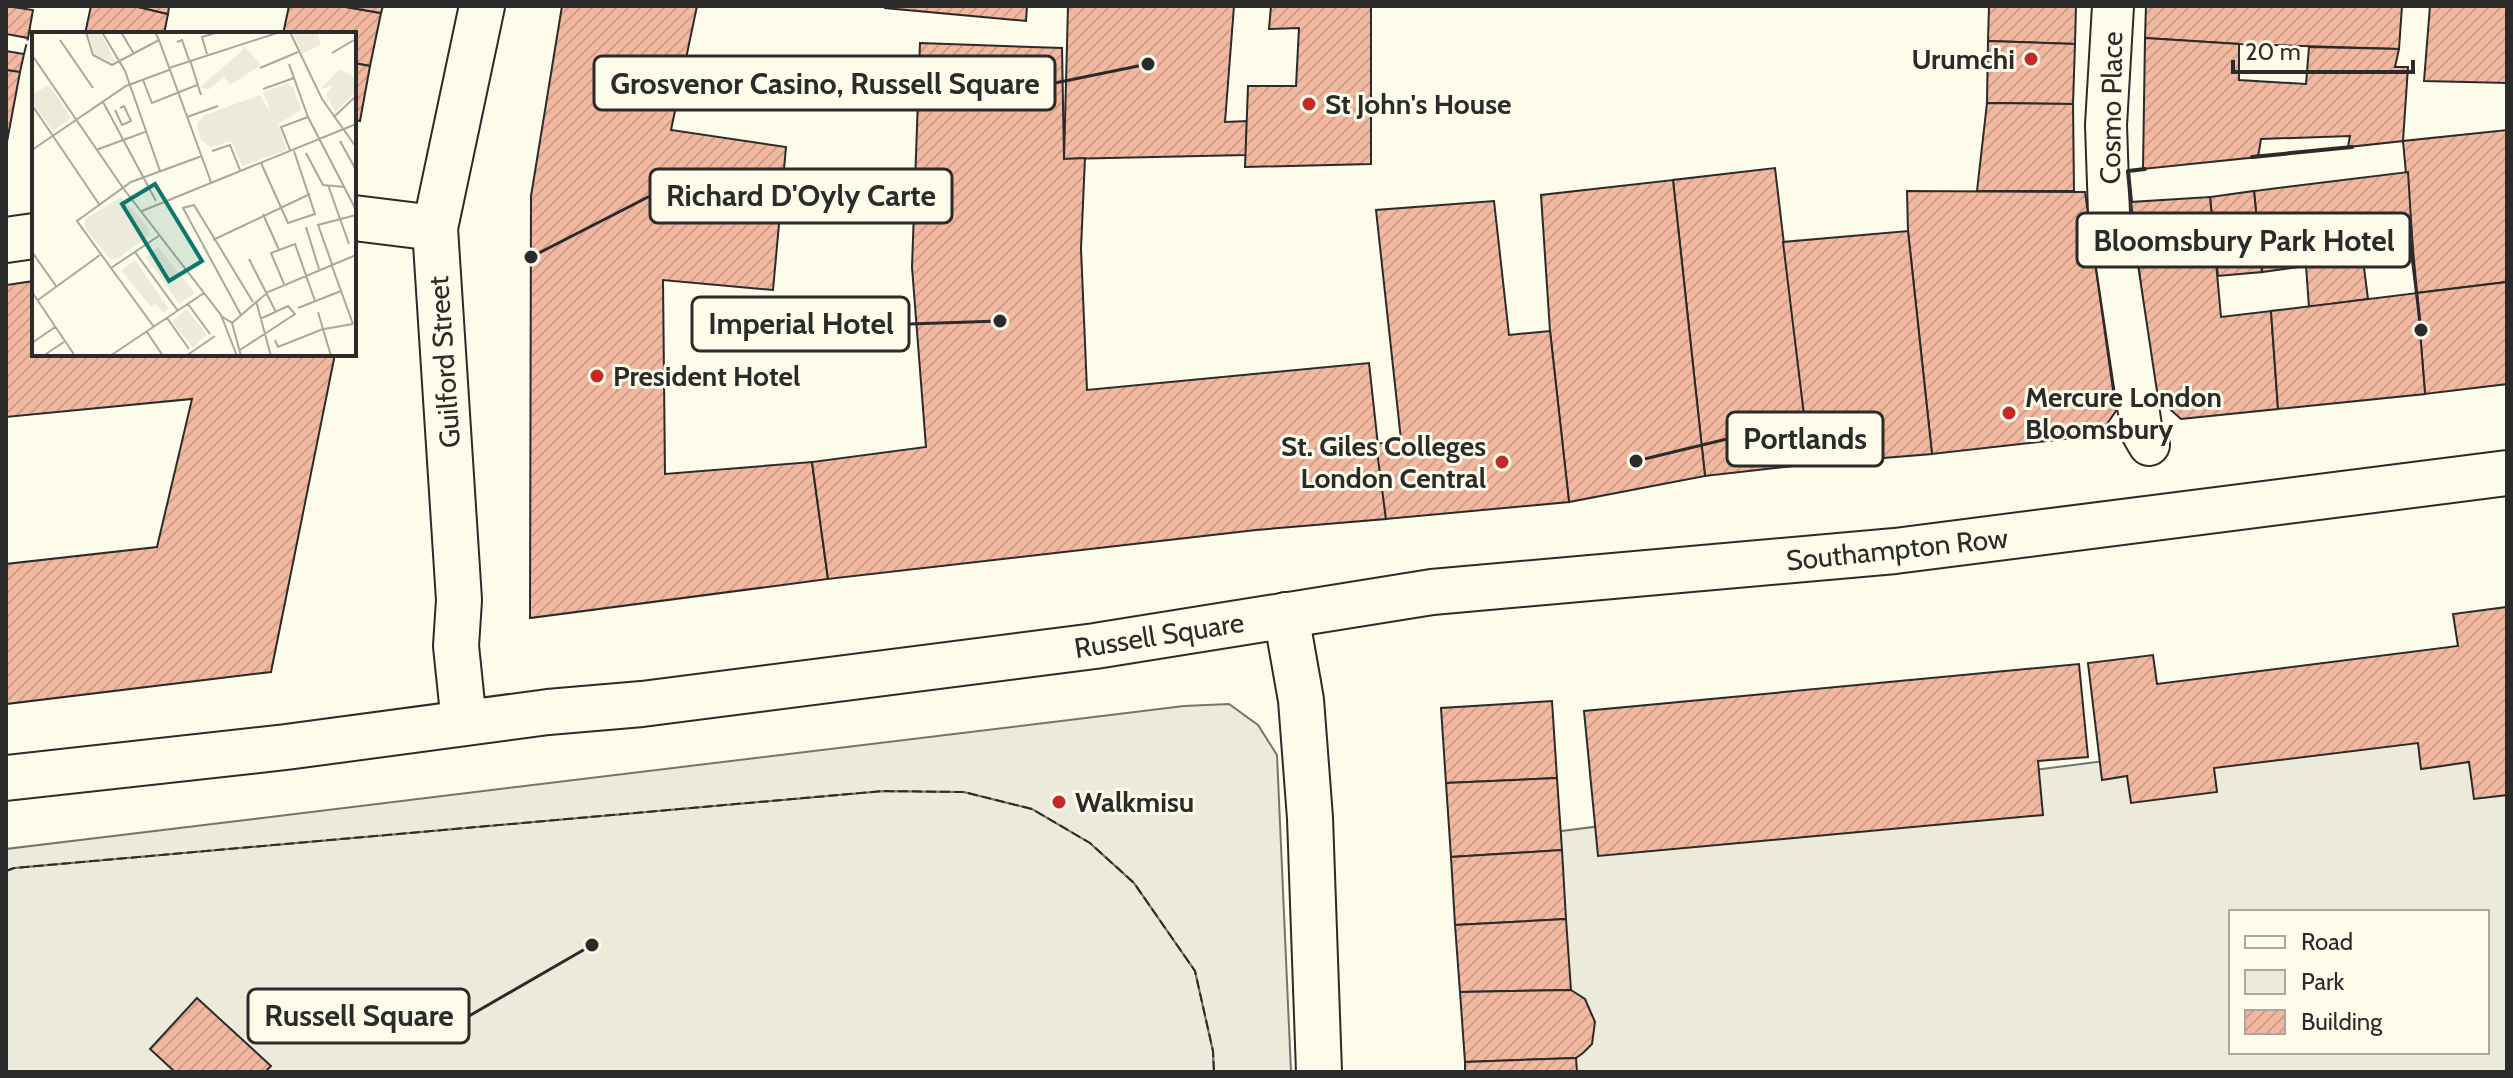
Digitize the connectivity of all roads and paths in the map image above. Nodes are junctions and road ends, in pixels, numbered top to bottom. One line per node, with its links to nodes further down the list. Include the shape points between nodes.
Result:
1 (482, 6): 4 (main road, Guilford Street)
2 (2113, 6): 7 (street, Cosmo Place, via 2106,125 2109,213 2142,433)
3 (356, 218): 4 (main road)
4 (435, 228): 10 (main road, Guilford Street)
5 (32, 236): 6 (main road)
6 (6, 240)
7 (2149, 445)
8 (2507, 473): 9 (main road, Southampton Row, via 1895,551 1432,592)
9 (1286, 615): 10 (main road, Russell Square, via 1065,650); 12 (main road, via 1301,700 1309,804)
10 (464, 723): 11 (main road, Russell Square)
11 (6, 778)
12 (1319, 1072)

